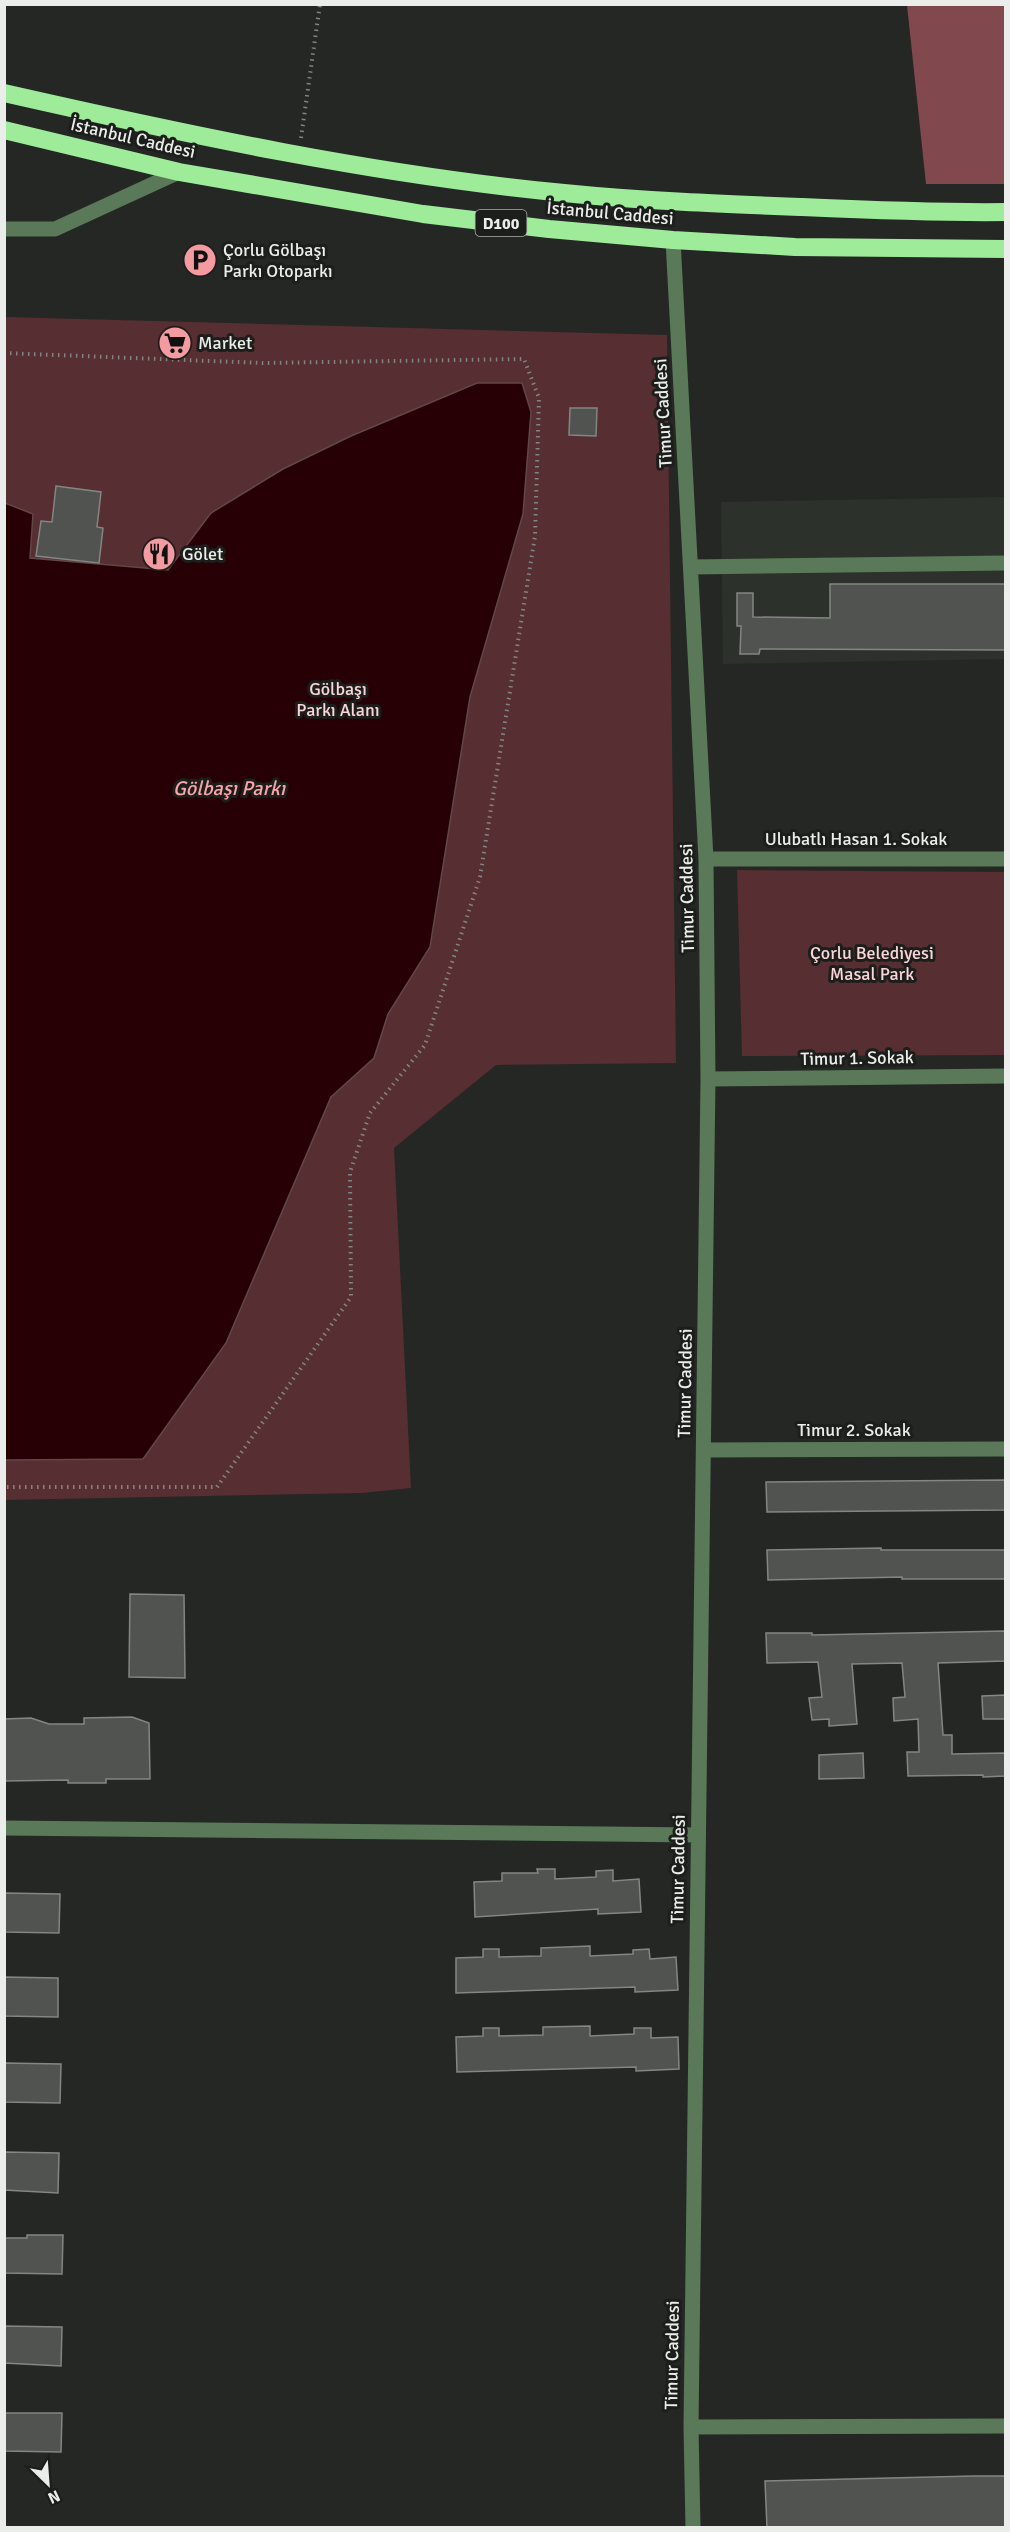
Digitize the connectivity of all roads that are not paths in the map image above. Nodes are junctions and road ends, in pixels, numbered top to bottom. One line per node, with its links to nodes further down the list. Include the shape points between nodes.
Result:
1 (4, 93): 4 (highway, İstanbul Caddesi / D100, via 181,134 435,177 563,193 685,203)
2 (4, 130): 3 (highway, İstanbul Caddesi / D100)
3 (179, 172): 5 (street, via 55,229); 6 (highway, İstanbul Caddesi / D100, via 423,214)
4 (1005, 212)
5 (4, 229)
6 (673, 240): 7 (highway, İstanbul Caddesi / D100, via 795,247); 9 (street, Timur Caddesi)
7 (1005, 249)
8 (1005, 563): 9 (street)
9 (691, 567): 10 (street, Timur Caddesi)
10 (706, 859): 11 (street, Ulubatlı Hasan 1. Sokak); 13 (street, Timur Caddesi)
11 (1005, 859)
12 (1005, 1076): 13 (street, Timur 1. Sokak)
13 (708, 1079): 15 (street, Timur Caddesi)
14 (1005, 1449): 15 (street, Timur 2. Sokak)
15 (704, 1450): 17 (street, Timur Caddesi)
16 (4, 1828): 17 (street)
17 (698, 1835): 19 (street, Timur Caddesi)
18 (1005, 2426): 19 (street)
19 (691, 2427): 20 (street, Timur Caddesi)
20 (693, 2528)

